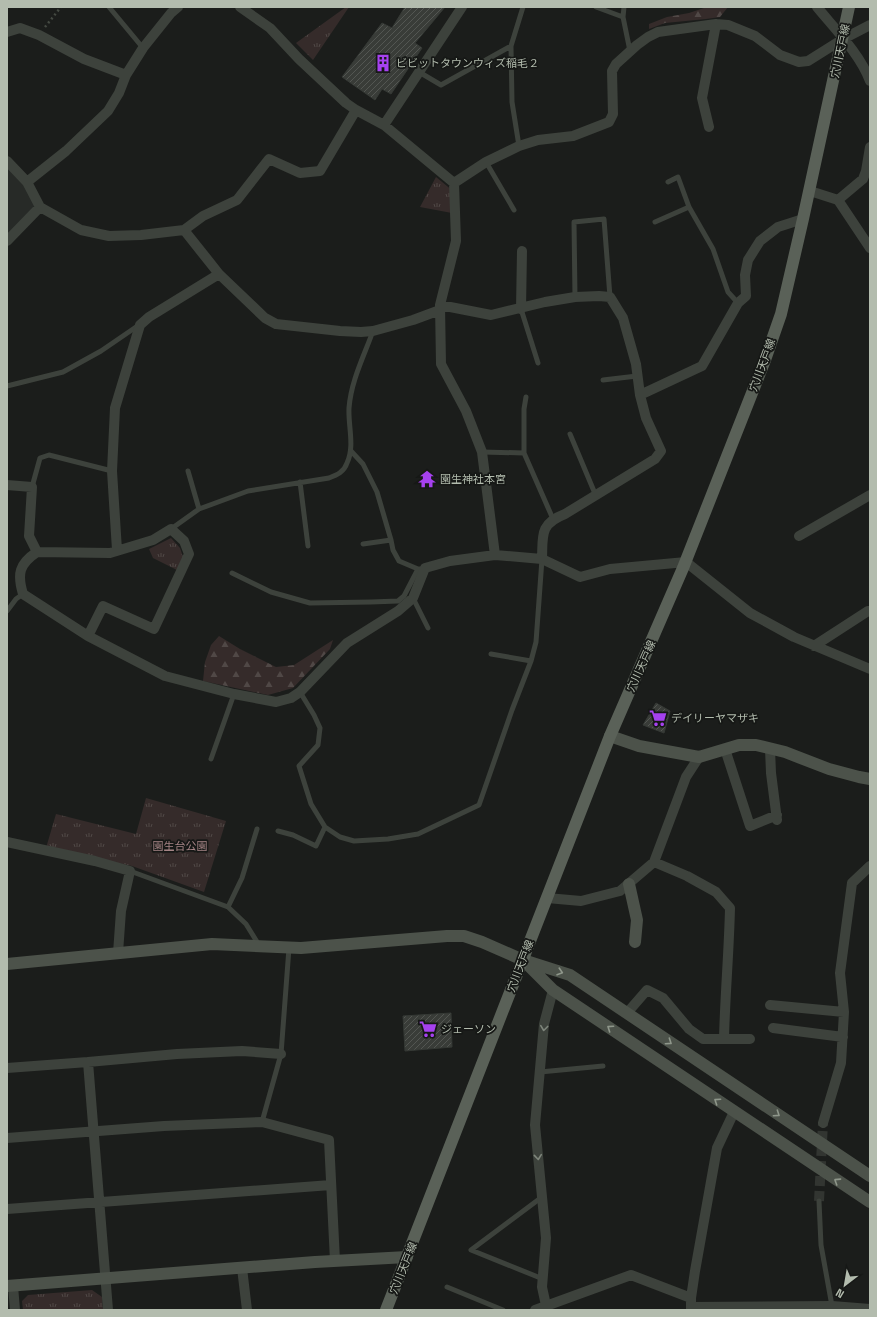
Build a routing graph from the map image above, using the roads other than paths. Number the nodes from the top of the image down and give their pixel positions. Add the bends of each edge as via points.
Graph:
1 (109, 7) edge
2 (240, 7) edge
3 (462, 7) edge
4 (523, 7) edge
5 (596, 7) edge
6 (624, 7) edge
7 (817, 7) edge
8 (849, 7) edge
9 (172, 9) edge
10 (623, 17) junction
11 (716, 24) junction
12 (870, 25) edge
13 (8, 29) edge
14 (843, 39) junction
15 (511, 46) junction
16 (143, 48) junction
17 (630, 51) junction
18 (419, 72) junction
19 (126, 76) junction
20 (870, 81) edge
21 (356, 110) junction
22 (384, 124) junction
23 (709, 127) dead end
24 (519, 146) junction
25 (870, 147) edge
26 (7, 161) edge
27 (486, 162) junction
28 (866, 178) edge
29 (27, 182) junction
30 (668, 182) dead end
31 (454, 183) junction
32 (810, 191) junction
33 (838, 200) junction
34 (40, 207) junction
35 (689, 207) junction
36 (514, 210) dead end
37 (803, 220) junction
38 (655, 222) dead end
39 (184, 230) junction
40 (7, 242) edge
41 (870, 248) edge
42 (522, 251) dead end
43 (219, 274) junction
44 (575, 297) junction
45 (610, 298) junction
46 (738, 303) junction
47 (440, 308) junction
48 (520, 309) junction
49 (140, 325) junction
50 (373, 331) junction
51 (538, 363) dead end
52 (637, 376) junction
53 (603, 380) dead end
54 (7, 386) edge
55 (640, 395) junction
56 (526, 397) dead end
57 (570, 434) dead end
58 (351, 451) junction
59 (482, 452) junction
60 (524, 453) junction
61 (112, 471) junction
62 (188, 471) dead end
63 (300, 482) junction
64 (7, 485) edge
65 (32, 487) junction
66 (870, 495) edge
67 (596, 496) junction
68 (199, 509) junction
69 (553, 519) junction
70 (171, 529) junction
71 (799, 536) dead end
72 (391, 540) junction
73 (363, 544) dead end
74 (308, 546) dead end
75 (117, 550) junction
76 (37, 552) junction
77 (495, 555) junction
78 (542, 559) junction
79 (686, 562) junction
80 (421, 568) junction
81 (232, 574) dead end
82 (23, 594) junction
83 (413, 598) junction
84 (7, 611) edge
85 (868, 611) dead end
86 (428, 628) dead end
87 (88, 636) junction
88 (814, 646) junction
89 (491, 654) dead end
90 (531, 661) junction
91 (870, 669) edge
92 (300, 692) junction
93 (234, 694) junction
94 (610, 736) junction
95 (725, 749) junction
96 (770, 749) junction
97 (699, 757) junction
98 (211, 758) dead end
99 (870, 779) edge
100 (325, 827) junction
101 (257, 829) dead end
102 (278, 832) dead end
103 (7, 842) edge
104 (654, 862) junction
105 (870, 866) edge
106 (130, 871) junction
107 (629, 884) junction
108 (547, 898) junction
109 (228, 907) junction
110 (635, 942) dead end
111 (260, 946) junction
112 (289, 947) junction
113 (118, 953) junction
114 (522, 960) junction
115 (7, 964) edge
116 (553, 990) junction
117 (770, 1005) dead end
118 (844, 1012) junction
119 (626, 1013) junction
120 (773, 1028) dead end
121 (844, 1037) junction
122 (724, 1039) junction
123 (750, 1039) dead end
124 (282, 1054) junction
125 (88, 1062) junction
126 (603, 1066) dead end
127 (7, 1068) edge
128 (540, 1072) junction
129 (734, 1112) junction
130 (262, 1122) junction
131 (823, 1123) tunnel mouth
132 (94, 1132) junction
133 (7, 1138) edge
134 (870, 1176) edge
135 (331, 1185) junction
136 (542, 1197) junction
137 (99, 1201) junction
138 (820, 1202) tunnel mouth
139 (870, 1202) edge
140 (7, 1209) edge
141 (407, 1257) junction
142 (335, 1261) junction
143 (242, 1268) junction
144 (106, 1278) junction
145 (543, 1279) junction
146 (10, 1286) edge
147 (447, 1287) dead end
148 (691, 1305) edge
149 (832, 1306) junction
150 (546, 1308) edge
151 (870, 1309) edge
152 (15, 1310) edge
153 (108, 1310) edge
154 (247, 1310) edge
155 (386, 1310) edge
156 (503, 1310) edge
157 (535, 1310) edge

1 - 16 lane
2 - 21 street via 270,28
3 - 18 street
4 - 15 lane
5 - 10 lane
6 - 10 lane
7 - 14 street
8 - 14 main road, 穴川天戸線
9 - 16 street
10 - 17 lane
11 - 14 street via 739,28 756,36 780,55 799,62 808,61
11 - 17 street via 658,32
11 - 23 street via 702,98
12 - 14 street
13 - 19 street via 20,28 39,35 84,59
14 - 20 street via 866,70
14 - 32 main road, 穴川天戸線
15 - 18 lane via 441,85
15 - 24 lane via 512,102
16 - 19 street
17 - 24 street via 612,71 614,110 609,122 573,136 538,140
18 - 22 street
19 - 29 street via 108,111 66,151
21 - 22 street
21 - 39 street via 320,171 300,173 269,159 237,200 203,216
22 - 31 street
24 - 27 street
25 - 28 street
26 - 29 street
27 - 31 street
27 - 36 lane
28 - 33 street
29 - 34 street
30 - 35 lane via 678,177
31 - 47 street via 456,241
32 - 33 street
32 - 37 main road, 穴川天戸線
33 - 41 street
34 - 39 street via 81,230 109,236 141,236
34 - 40 street
35 - 38 lane
35 - 46 lane via 713,248 728,292
37 - 46 street via 778,227 760,240 748,260 745,275 746,296
37 - 79 main road, 穴川天戸線 via 780,314 765,360
39 - 43 street
42 - 48 street
43 - 49 street
43 - 50 street via 265,318 276,324 340,331
44 - 45 street
44 - 45 lane via 574,222 604,219
44 - 48 street
45 - 52 street via 623,318
46 - 55 street via 702,366
47 - 48 street via 491,315
47 - 50 street via 413,320
47 - 59 street via 441,364 466,411
48 - 51 lane
49 - 54 lane via 101,352 63,372
49 - 61 street via 115,408
50 - 58 lane via 352,387 349,408
52 - 53 lane
52 - 55 street
55 - 67 street via 646,418 661,451 656,459
56 - 60 lane
57 - 67 lane
58 - 63 lane via 347,464 339,475
58 - 72 lane via 363,464 377,492
59 - 60 lane
59 - 77 street
60 - 69 lane
61 - 65 lane via 49,455 40,458
61 - 75 street
62 - 68 lane
63 - 68 lane via 248,492
63 - 74 lane
64 - 65 street
65 - 76 street via 29,536
66 - 71 street
67 - 69 street
68 - 70 lane
69 - 78 street via 543,532
70 - 75 street via 152,540
70 - 87 street via 184,541 189,554 154,629 103,606
72 - 73 lane
72 - 80 lane via 399,561
75 - 76 street
76 - 82 street via 26,559 20,570
77 - 78 street
77 - 80 street
78 - 79 street via 580,577 610,570
78 - 90 lane via 536,642
79 - 88 street via 750,613
79 - 94 main road, 穴川天戸線
80 - 81 lane via 404,596 398,601 371,602 310,603 271,592
80 - 83 street
82 - 84 lane
82 - 87 street
83 - 86 lane
83 - 92 street via 398,611 347,643
85 - 88 street
87 - 93 street via 165,676
88 - 91 street
89 - 90 lane
90 - 100 lane via 479,805 418,834 388,839 354,841 340,837
92 - 93 street via 291,698 276,702
92 - 100 lane via 320,728 318,745 299,766 311,804
93 - 98 lane
94 - 97 street via 639,746
94 - 108 main road, 穴川天戸線
95 - 96 street via 756,744
95 - 96 street via 750,826 777,818
95 - 97 street
96 - 99 street via 829,769
97 - 104 street via 686,777
100 - 102 lane via 316,846 294,835
101 - 109 lane via 242,878
103 - 106 street
104 - 107 street
104 - 122 street via 716,892 730,908
105 - 118 street via 852,883 840,973
106 - 109 lane
106 - 113 street via 121,911
107 - 108 street via 620,891 581,900
107 - 110 street via 637,920
108 - 114 main road, 穴川天戸線
109 - 111 lane via 246,924
111 - 112 street
111 - 113 street via 212,944
112 - 114 street via 464,936
112 - 124 lane
113 - 115 street
114 - 116 street
114 -> 119 street via 570,975
114 - 141 main road, 穴川天戸線
116 -> 128 street via 544,1024
129 -> 116 street
117 - 118 street
118 - 121 street
119 - 122 street via 647,990 663,998 689,1029 704,1039
119 -> 134 street
120 - 121 street
121 - 131 street via 841,1063
122 - 123 street
124 - 125 street via 242,1051 184,1053
124 - 130 lane
125 - 127 street
125 - 132 street
126 - 128 lane
128 -> 136 street via 535,1125
139 -> 129 street
129 - 148 street via 717,1148
130 - 132 street
130 - 135 street via 329,1140
132 - 133 street
132 - 137 street
135 - 137 street
135 - 142 street
136 - 145 street via 546,1238
136 - 145 lane via 471,1250
137 - 140 street
137 - 144 street
138 - 149 lane via 821,1245
141 - 142 street
141 - 155 main road, 穴川天戸線
142 - 143 street
143 - 144 street
143 - 154 street
144 - 146 street
144 - 153 street
145 - 150 street
146 - 152 street
147 - 156 lane
148 - 149 street
148 - 150 street via 631,1275
149 - 151 street
150 - 157 street

